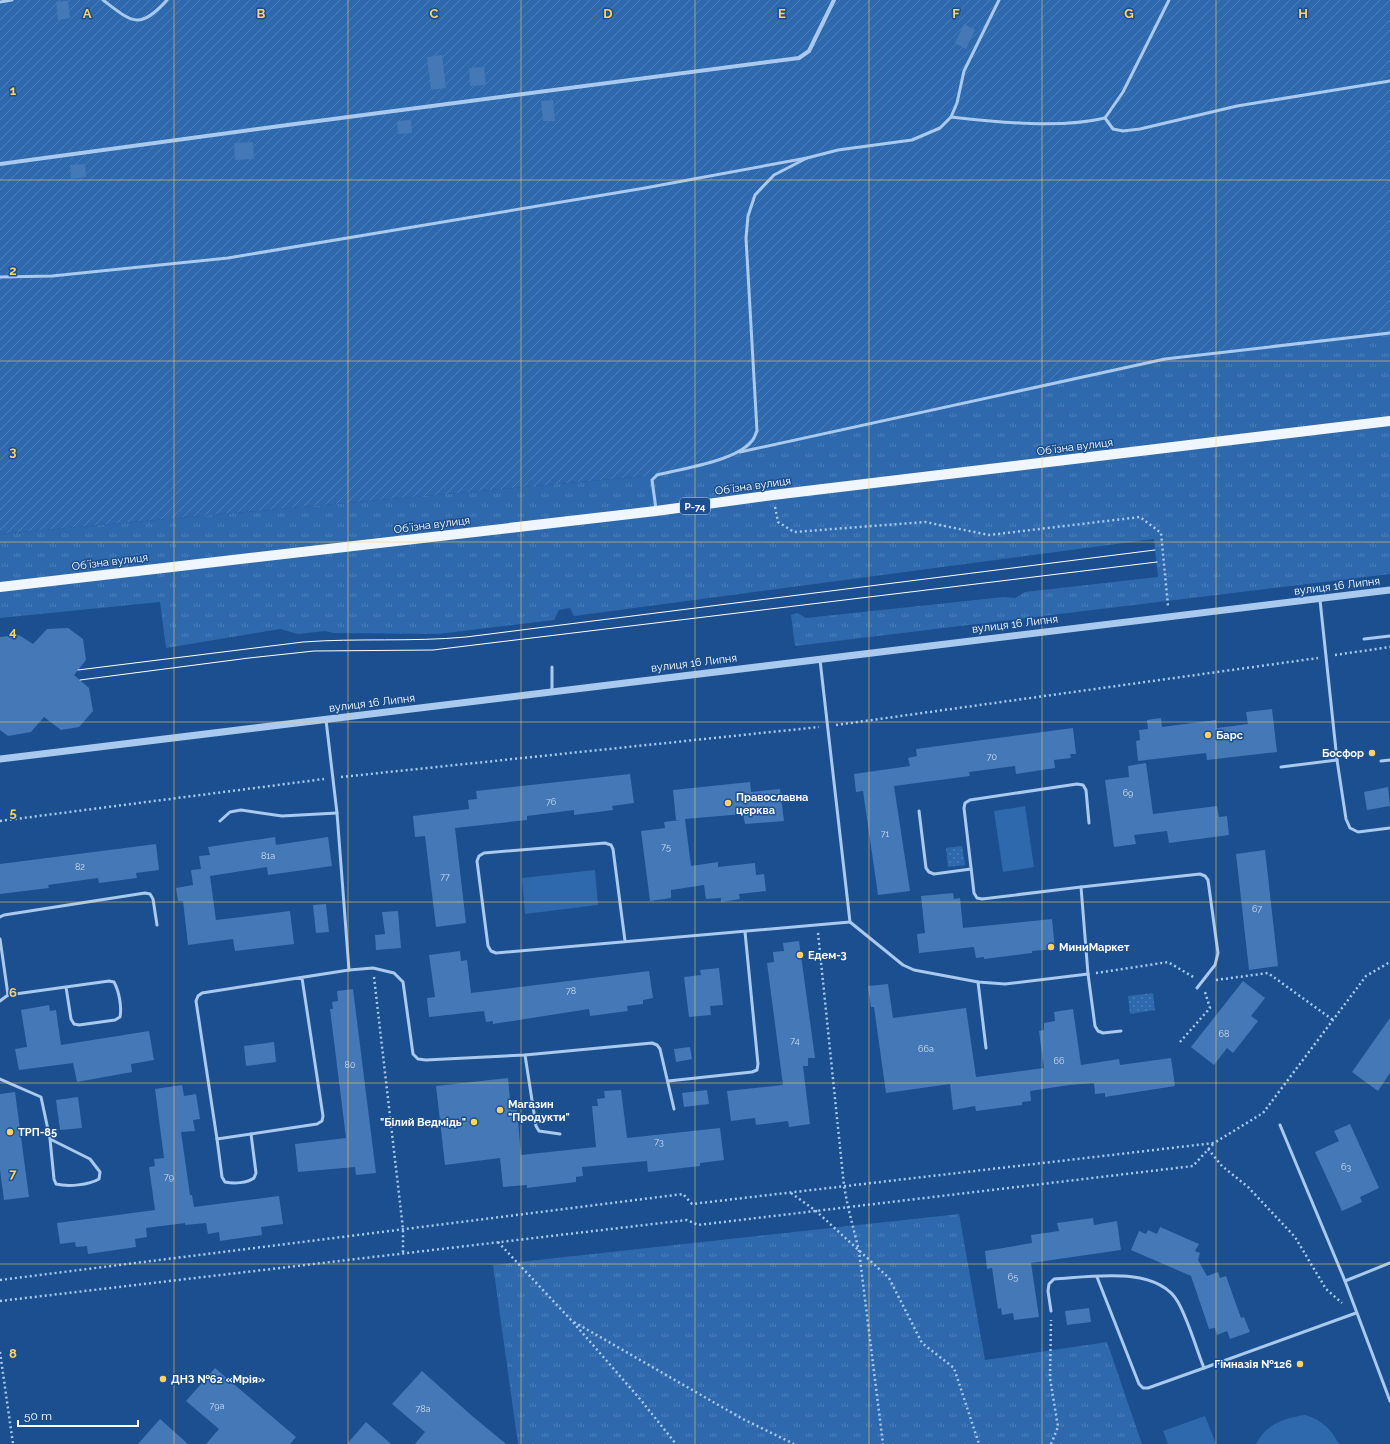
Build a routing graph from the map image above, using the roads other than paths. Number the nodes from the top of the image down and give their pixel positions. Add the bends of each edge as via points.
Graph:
1 (12, 0) edge
2 (103, 0) edge
3 (167, 0) edge
4 (834, 0) edge
5 (1000, 0) edge
6 (1169, 0) edge
7 (0, 2) edge
8 (1390, 81) edge
9 (952, 117) junction
10 (1105, 118) junction
11 (807, 158) junction
12 (0, 164) edge
13 (0, 277) edge
14 (1390, 333) edge
15 (1390, 421) edge
16 (736, 453) junction
17 (656, 511) junction
18 (0, 587) edge
19 (1390, 590) edge
20 (1320, 599) junction
21 (1390, 636) edge
22 (1364, 639) dead end
23 (820, 659) junction
24 (552, 667) dead end
25 (552, 692) junction
26 (326, 720) junction
27 (0, 759) edge
28 (1337, 760) junction
29 (1390, 760) edge
30 (1381, 761) dead end
31 (1281, 767) dead end
32 (919, 811) dead end
33 (337, 813) junction
34 (220, 821) dead end
35 (1090, 823) dead end
36 (1390, 828) edge
37 (971, 869) junction
38 (1081, 886) junction
39 (0, 917) edge
40 (850, 922) junction
41 (157, 925) dead end
42 (745, 932) junction
43 (0, 939) edge
44 (626, 942) junction
45 (349, 970) junction
46 (1088, 974) junction
47 (302, 978) junction
48 (978, 982) junction
49 (66, 987) junction
50 (1197, 988) dead end
51 (8, 995) junction
52 (0, 1000) edge
53 (1121, 1031) dead end
54 (986, 1048) dead end
55 (525, 1055) junction
56 (0, 1079) edge
57 (668, 1082) junction
58 (674, 1109) dead end
59 (1280, 1125) dead end
60 (251, 1134) junction
61 (560, 1134) dead end
62 (50, 1139) junction
63 (217, 1139) junction
64 (1390, 1263) edge
65 (1097, 1277) junction
66 (1345, 1281) junction
67 (1051, 1311) road end
68 (1356, 1313) junction
69 (1204, 1368) junction
70 (1390, 1401) edge

1 - 7 lane
2 - 3 lane via 132,20 145,19
4 - 12 street via 809,51 799,58
5 - 9 lane via 964,71
6 - 10 lane via 1123,92
8 - 10 lane via 1237,106 1123,131 1113,129
9 - 10 lane via 1034,123 1088,122
9 - 11 lane via 940,128 912,140 838,150
11 - 13 lane via 228,258 52,276
11 - 16 lane via 774,175 755,195 748,216 746,238 757,431 752,442
14 - 16 lane via 1165,359
15 - 17 main road, Обʼїзна вулиця / Р-74
16 - 17 lane via 657,475 652,480
17 - 18 main road, Обʼїзна вулиця / Р-74
19 - 20 street, вулиця 16 Липня
20 - 23 street, вулиця 16 Липня
20 - 28 lane
21 - 22 lane
23 - 25 street, вулиця 16 Липня
23 - 40 lane
24 - 25 lane
25 - 26 street, вулиця 16 Липня
26 - 27 street, вулиця 16 Липня
26 - 33 lane
28 - 31 lane
28 - 36 lane via 1346,819 1350,828 1358,832
29 - 30 lane
32 - 37 lane via 926,868 929,872 934,874
33 - 34 lane via 282,816 241,810 230,812
33 - 45 lane
35 - 37 lane via 1086,790 1083,785 970,800 965,803 964,808
37 - 38 lane via 974,893 977,898 982,899
38 - 46 lane
38 - 50 lane via 1200,874 1205,876 1208,880 1218,953 1215,965
39 - 41 lane via 145,893 150,894 153,899
40 - 42 lane
40 - 48 lane via 903,965 914,970
42 - 44 lane
42 - 57 lane via 757,1070
43 - 51 lane
44 - 44 lane via 611,845 606,843 484,853 479,856 477,861 480,885 488,946 491,951 496,953
45 - 47 lane
45 - 55 lane via 373,968 394,973 403,982 413,1054 418,1059
46 - 48 lane via 1011,984
46 - 53 lane via 1095,1026 1103,1033
47 - 60 lane via 322,1121 317,1124
47 - 63 lane via 202,993 198,996 196,1001
48 - 54 lane
49 - 49 lane via 114,982 117,987 120,1017 115,1020 74,1024
49 - 51 lane
51 - 52 lane
55 - 57 lane via 652,1043 660,1049
55 - 61 lane via 536,1126 539,1130
56 - 62 lane via 41,1098
57 - 58 lane
59 - 66 lane
60 - 63 lane
60 - 63 lane via 256,1173 250,1181 225,1182 222,1177
62 - 62 lane via 56,1184 62,1186 94,1182 99,1179 100,1172 90,1159
64 - 66 lane
65 - 67 lane via 1054,1279 1048,1290
65 - 69 lane via 1118,1275 1151,1281 1167,1290 1178,1302
65 - 69 lane via 1139,1384 1143,1388
66 - 68 lane
68 - 69 lane
68 - 70 lane

